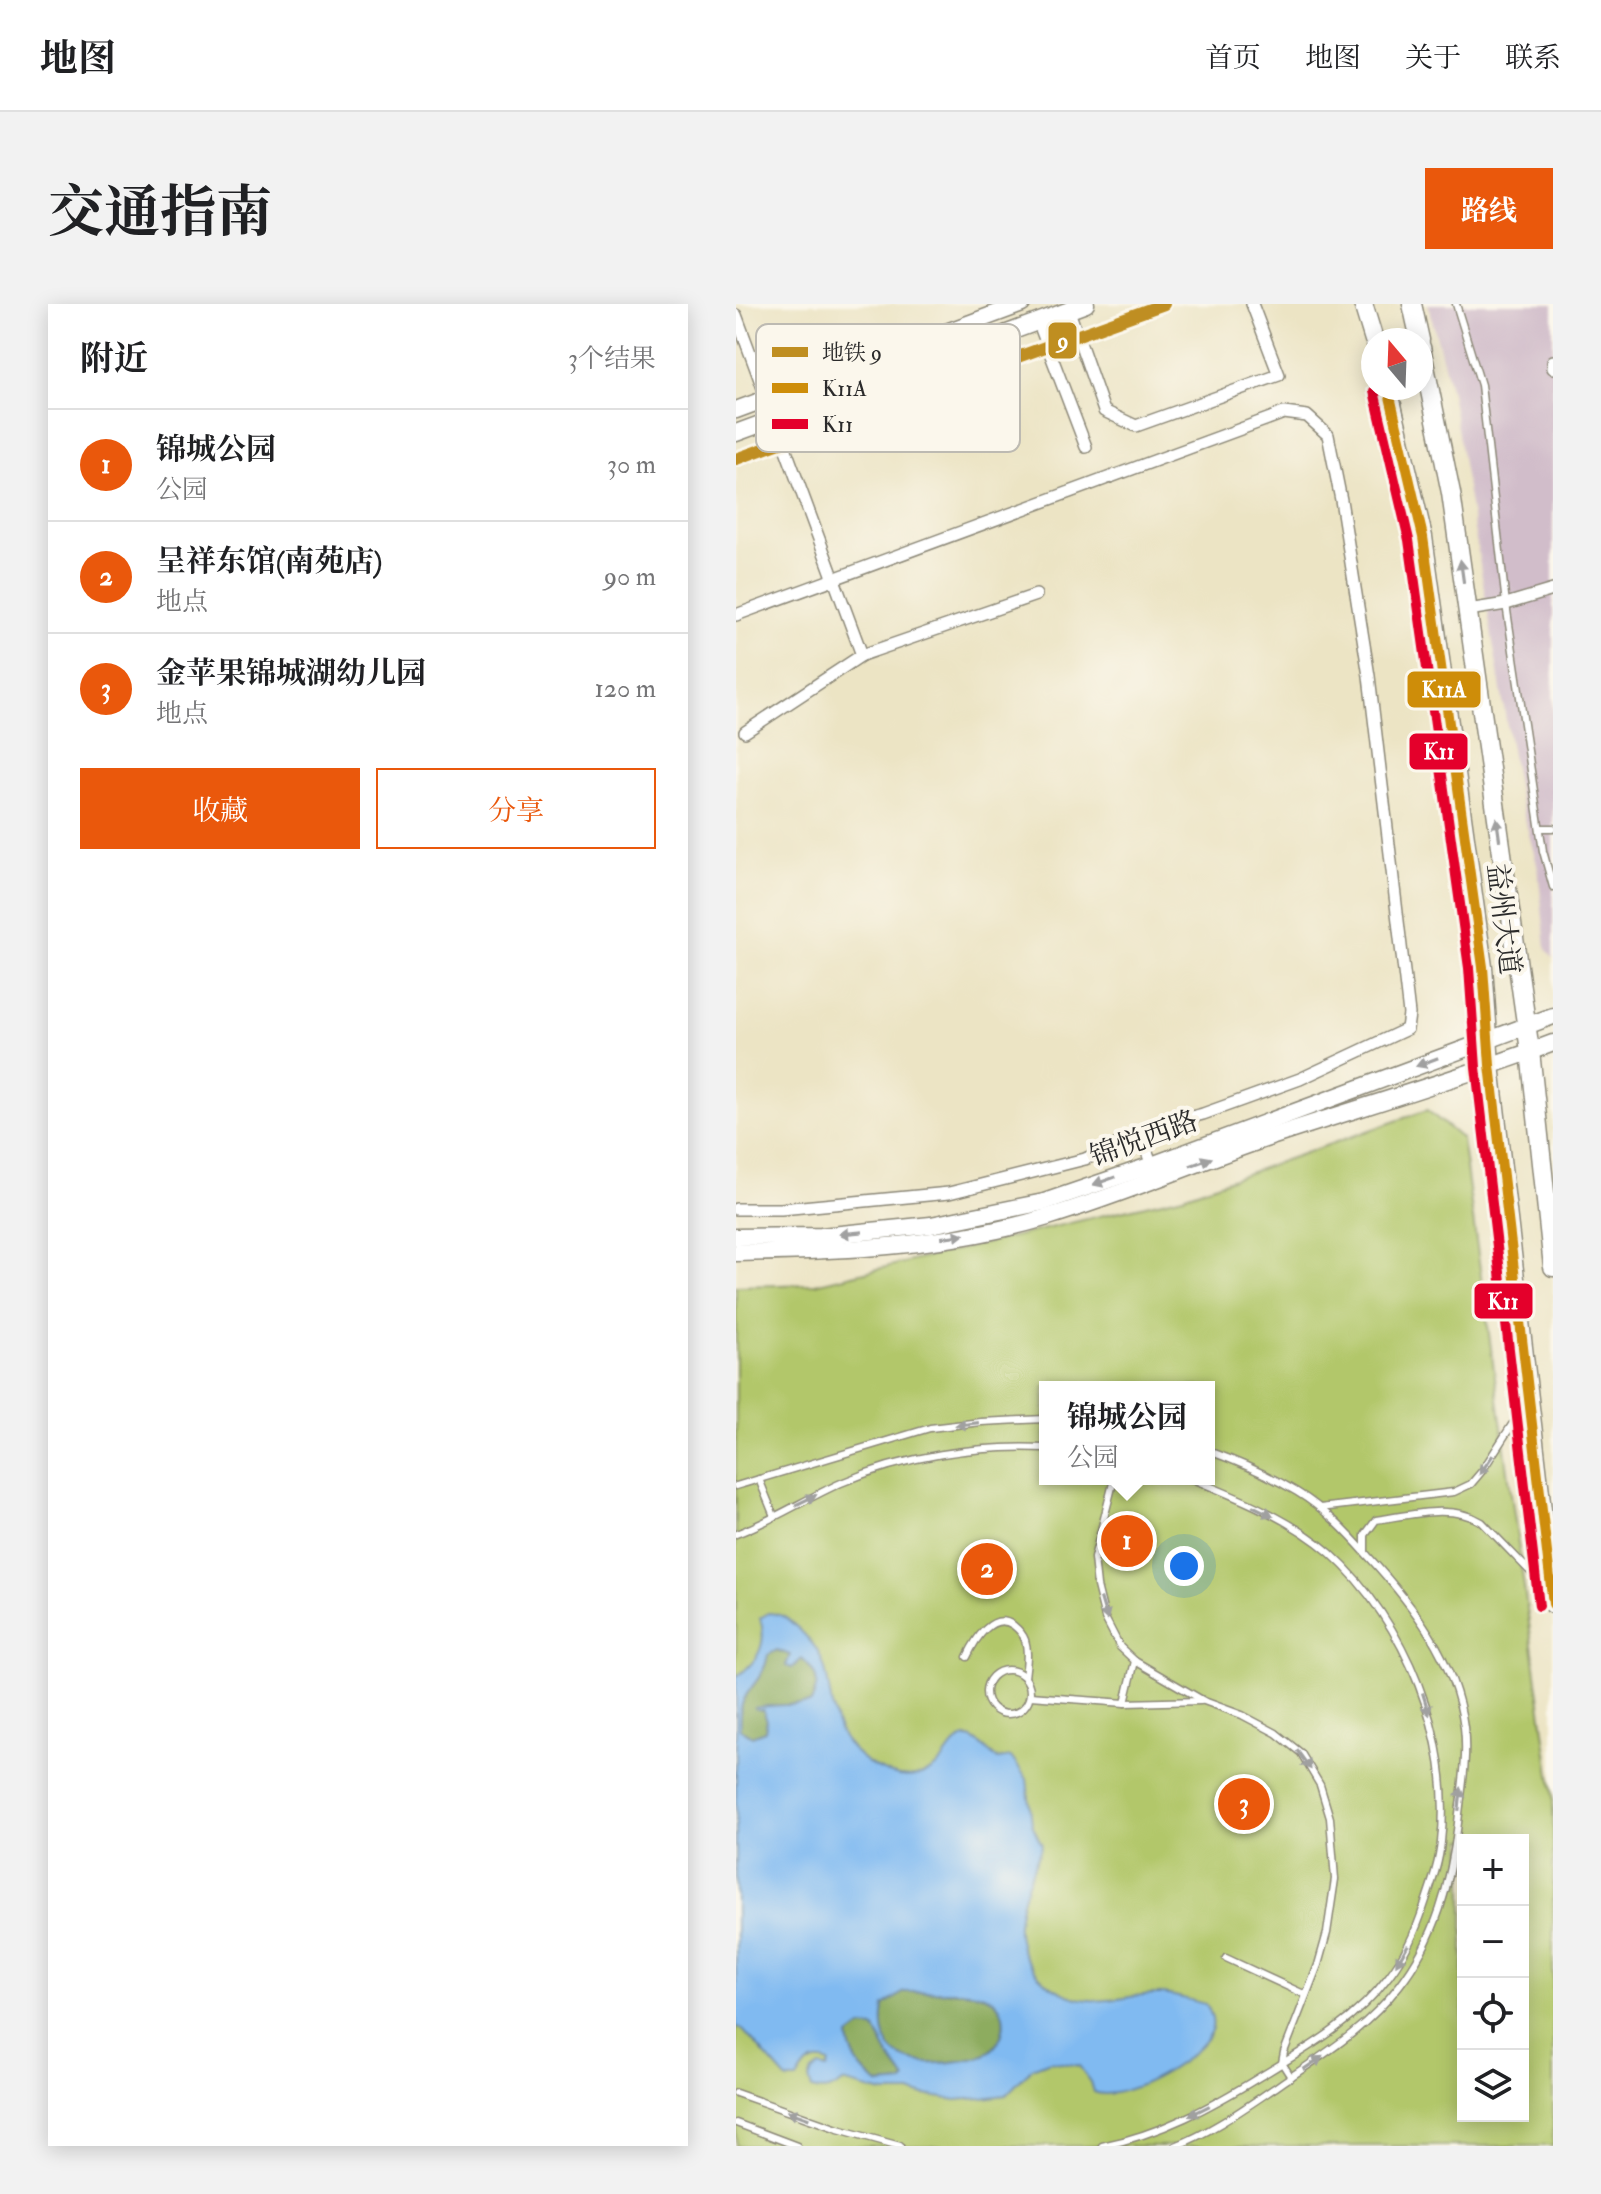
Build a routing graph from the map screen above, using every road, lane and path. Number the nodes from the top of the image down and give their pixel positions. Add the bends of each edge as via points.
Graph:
1 (1022, 304) edge
2 (1086, 304) edge
3 (1252, 304) edge
4 (1363, 304) edge
5 (1412, 304) edge
6 (1456, 304) edge
7 (1069, 311) junction
8 (736, 315) edge
9 (1038, 321) junction
10 (968, 324) edge
11 (1020, 328) edge
12 (1370, 328) edge
13 (1417, 328) edge
14 (1553, 361) edge
15 (1553, 368) edge
16 (756, 369) edge
17 (1391, 400) edge
18 (1432, 400) edge
19 (756, 402) edge
20 (736, 410) edge
21 (756, 425) edge
22 (736, 433) edge
23 (1086, 447) dead end
24 (788, 452) edge
25 (834, 578) junction
26 (1553, 590) edge
27 (1036, 595) dead end
28 (1506, 604) junction
29 (1468, 610) junction
30 (736, 615) edge
31 (862, 655) junction
32 (745, 732) dead end
33 (1540, 828) junction
34 (1553, 828) edge
35 (1553, 887) edge
36 (1553, 1016) edge
37 (1526, 1026) junction
38 (1487, 1039) junction
39 (1553, 1043) edge
40 (1530, 1051) junction
41 (1490, 1065) junction
42 (1140, 1134) junction
43 (1152, 1165) junction
44 (736, 1209) edge
45 (736, 1237) edge
46 (736, 1253) edge
47 (1553, 1267) edge
48 (1528, 1399) junction
49 (1039, 1419) edge
50 (1039, 1448) edge
51 (1215, 1454) edge
52 (759, 1479) junction
53 (1112, 1485) edge
54 (1205, 1485) edge
55 (736, 1486) edge
56 (1319, 1508) junction
57 (774, 1516) junction
58 (736, 1534) edge
59 (1365, 1552) junction
60 (1552, 1598) edge
61 (967, 1657) dead end
62 (1135, 1661) junction
63 (1025, 1678) junction
64 (1030, 1696) junction
65 (1204, 1701) junction
66 (1125, 1703) junction
67 (1226, 1958) dead end
68 (1306, 1995) junction
69 (1282, 2063) junction
70 (1291, 2077) junction
71 (736, 2093) edge
72 (736, 2123) edge
73 (797, 2146) edge
74 (900, 2146) edge
75 (1102, 2146) edge
76 (1175, 2146) edge

1 - 10 main road
2 - 7 main road
3 - 7 street via 1279,375 1136,426 1104,411
4 - 12 main road
5 - 13 main road
6 - 28 lane via 1481,385
7 - 9 main road
8 - 16 street
9 - 11 main road
9 - 23 street
14 - 15 street
17 - 38 main road, 益州大道 via 1423,537 1483,967
29 -> 18 main road, 益州大道
19 - 20 main road
21 - 22 main road
24 - 25 street
25 - 30 street
25 - 31 street
25 - 42 street via 1284,413 1307,416 1328,435 1369,676 1407,1029 1300,1079
26 - 28 street
27 - 31 street
28 - 29 street
28 - 33 lane
37 -> 29 main road, 益州大道
31 - 32 street
33 - 34 lane
33 - 35 lane
36 - 37 main road, 锦悦西路
37 - 38 main road, 锦悦西路
37 - 40 main road, 益州大道
38 - 41 main road, 益州大道
38 -> 43 main road, 锦悦西路
39 - 40 main road, 锦悦西路
40 - 41 main road, 锦悦西路
40 - 47 main road, 益州大道
46 -> 41 main road, 锦悦西路 via 884,1246 1048,1217
41 - 48 main road, 益州大道
42 - 43 street
42 - 44 street via 1085,1159 949,1193
43 -> 45 main road, 锦悦西路 via 1044,1202 931,1225 821,1236
48 -> 56 lane via 1471,1484 1454,1492
48 - 60 main road, 益州大道
49 -> 52 lane via 930,1428
57 -> 50 lane via 891,1464 931,1455
51 - 56 lane via 1273,1479
52 - 55 lane
52 - 57 lane
53 -> 62 lane via 1094,1558 1097,1586 1105,1618 1120,1647
54 -> 69 lane via 1281,1520 1348,1571 1397,1640 1434,1731 1443,1809 1441,1844 1407,1949 1360,2008 1307,2051
56 - 59 lane
57 - 58 lane
59 - 60 lane via 1365,1535 1376,1520 1470,1514
70 -> 59 lane via 1367,2023 1401,1984 1437,1917 1454,1860 1466,1749 1458,1701 1425,1624
61 - 63 lane via 986,1628 1005,1621 1026,1641
62 - 65 lane
62 - 66 lane
63 - 64 lane
63 - 64 lane via 1000,1672 988,1685 989,1703 994,1710 1012,1714
64 - 66 lane
65 - 66 lane
65 -> 68 lane via 1276,1733 1301,1753 1320,1785 1330,1818 1335,1879 1327,1933
67 - 68 lane
68 - 69 lane
69 - 70 lane
69 -> 75 lane via 1171,2126
70 - 76 lane
74 -> 71 lane
72 - 73 lane

